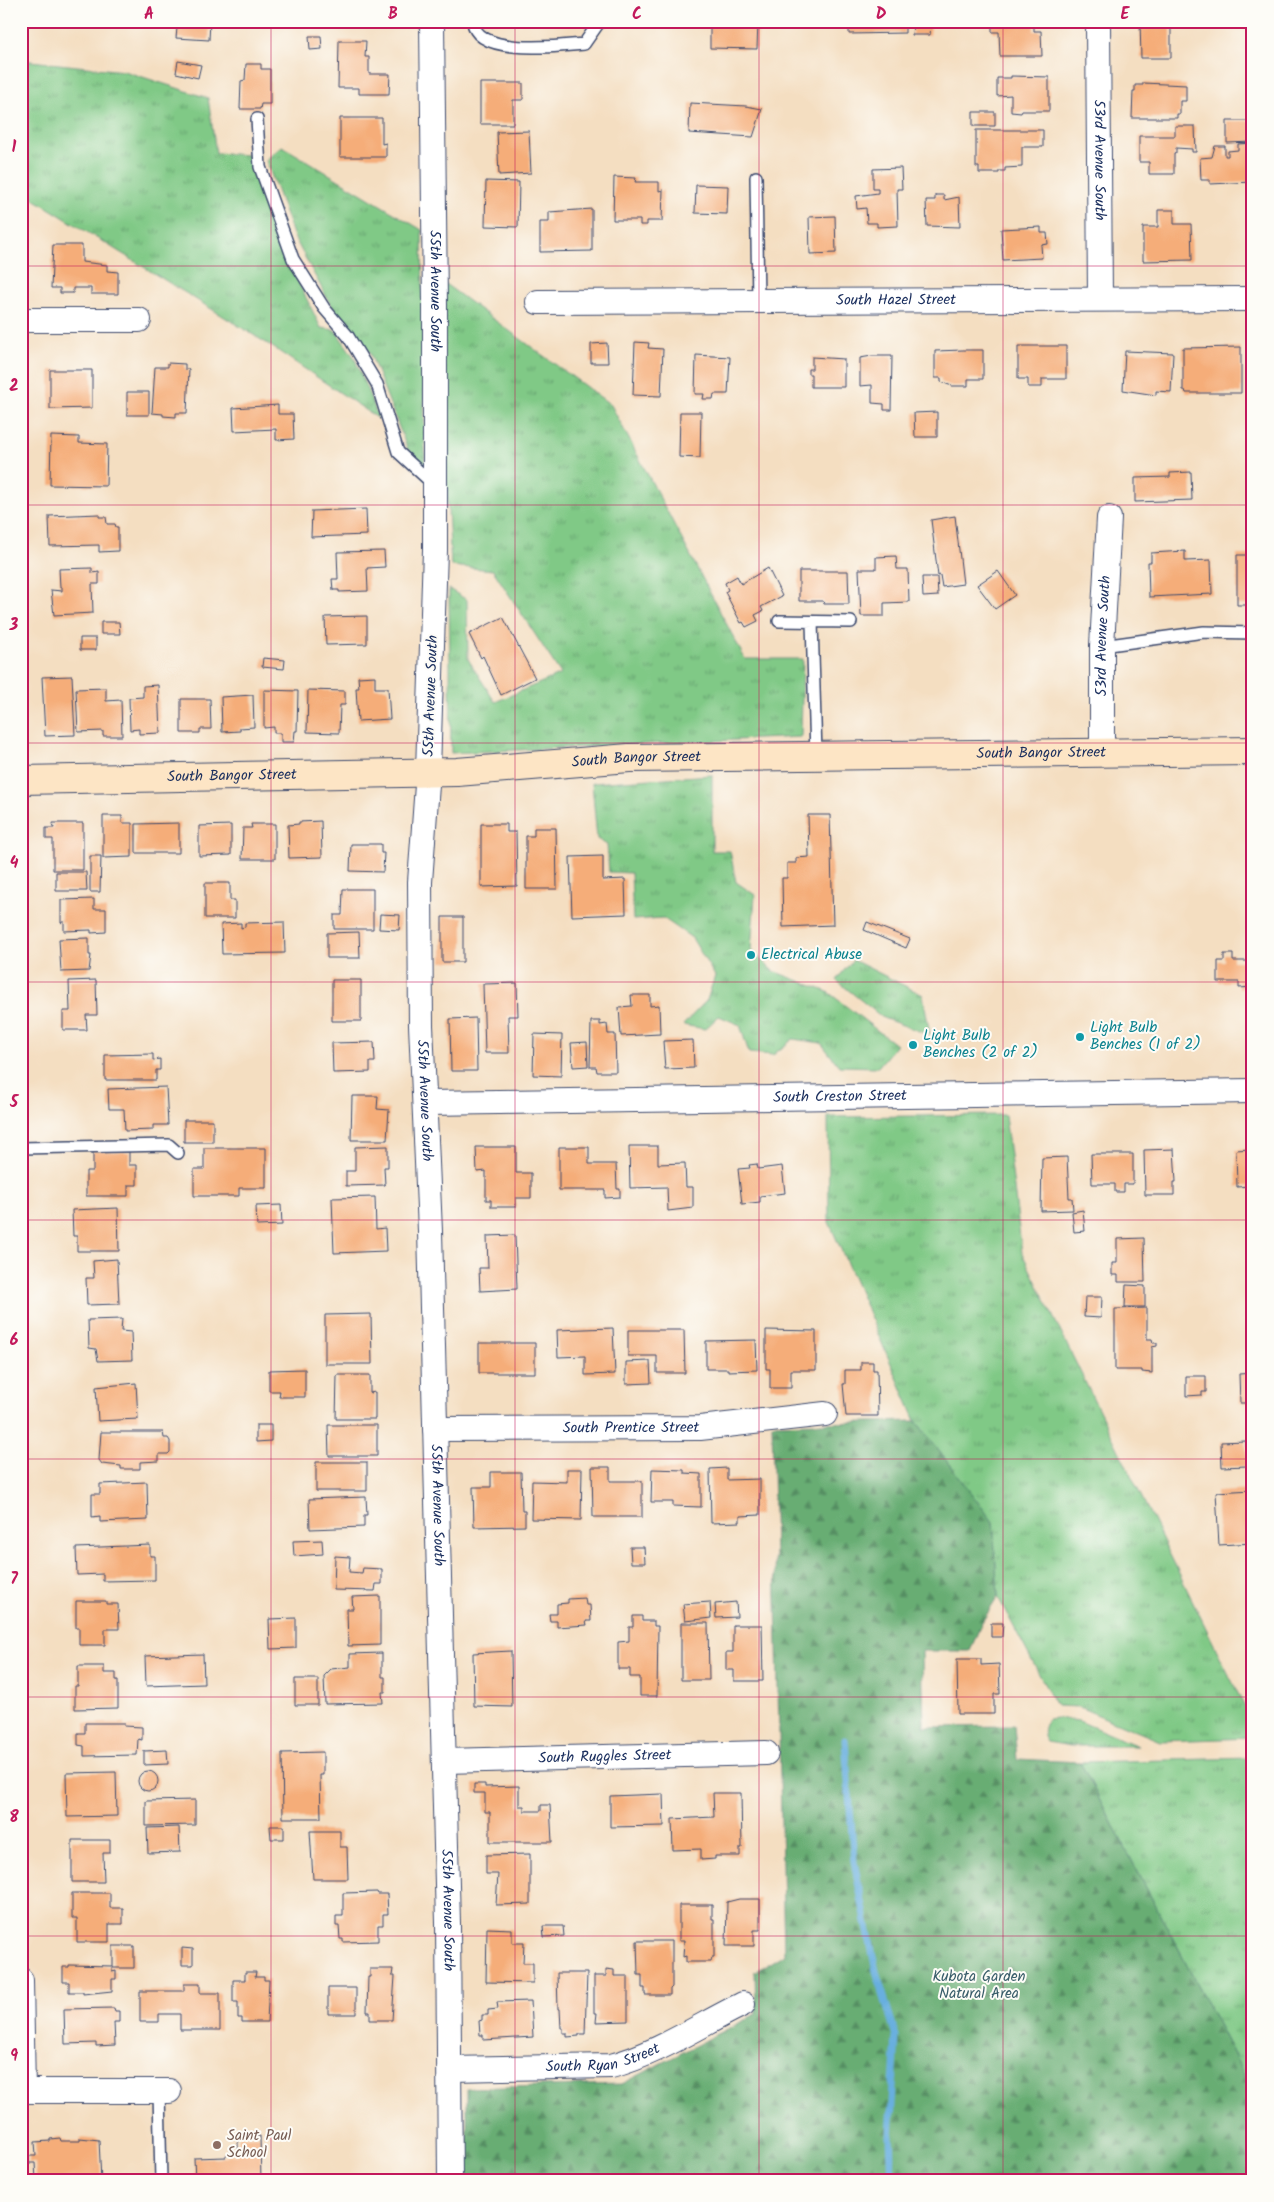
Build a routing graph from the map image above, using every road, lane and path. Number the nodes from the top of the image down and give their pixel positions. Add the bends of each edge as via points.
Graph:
1 (432, 21) edge
2 (472, 21) edge
3 (600, 21) edge
4 (1098, 21) edge
5 (257, 119) dead end
6 (756, 177) dead end
7 (1100, 299) junction
8 (1253, 299) edge
9 (758, 301) junction
10 (538, 302) dead end
11 (21, 320) edge
12 (139, 320) dead end
13 (435, 486) junction
14 (1108, 518) dead end
15 (778, 621) dead end
16 (812, 622) junction
17 (851, 622) dead end
18 (1253, 633) edge
19 (1102, 646) junction
20 (1253, 751) edge
21 (1102, 752) junction
22 (816, 754) junction
23 (428, 771) junction
24 (21, 780) edge
25 (1253, 1091) edge
26 (426, 1103) junction
27 (21, 1148) edge
28 (178, 1152) dead end
29 (826, 1414) dead end
30 (435, 1429) junction
31 (766, 1752) dead end
32 (444, 1761) junction
33 (21, 1980) edge
34 (743, 2004) dead end
35 (450, 2069) junction
36 (22, 2091) edge
37 (164, 2091) joint
38 (162, 2181) edge
39 (450, 2181) edge

1 - 13 street, 55th Avenue South
2 - 3 lane via 483,38 502,46 548,47 584,44
4 - 7 street, 53rd Avenue South
5 - 13 lane via 260,167 293,259 324,308 348,336 377,384 398,452
6 - 9 lane
7 - 8 street, South Hazel Street
7 - 9 street, South Hazel Street
9 - 10 street, South Hazel Street
11 - 12 street
13 - 23 street, 55th Avenue South
14 - 19 street, 53rd Avenue South
15 - 16 lane
16 - 17 lane
16 - 22 lane
18 - 19 lane via 1204,632
19 - 21 street, 53rd Avenue South
20 - 21 street, South Bangor Street
21 - 22 street, South Bangor Street
22 - 23 street, South Bangor Street via 630,758 457,772
23 - 24 street, South Bangor Street
23 - 26 street, 55th Avenue South via 420,882 421,1025
25 - 26 street, South Creston Street
26 - 30 street, 55th Avenue South
27 - 28 lane via 169,1145
29 - 30 street, South Prentice Street via 700,1428
30 - 32 street, 55th Avenue South
31 - 32 street, South Ruggles Street
32 - 35 street, 55th Avenue South
33 - 36 street
34 - 35 street, South Ryan Street via 640,2056 611,2066
35 - 39 street, 55th Avenue South
36 - 37 street
37 - 38 lane

